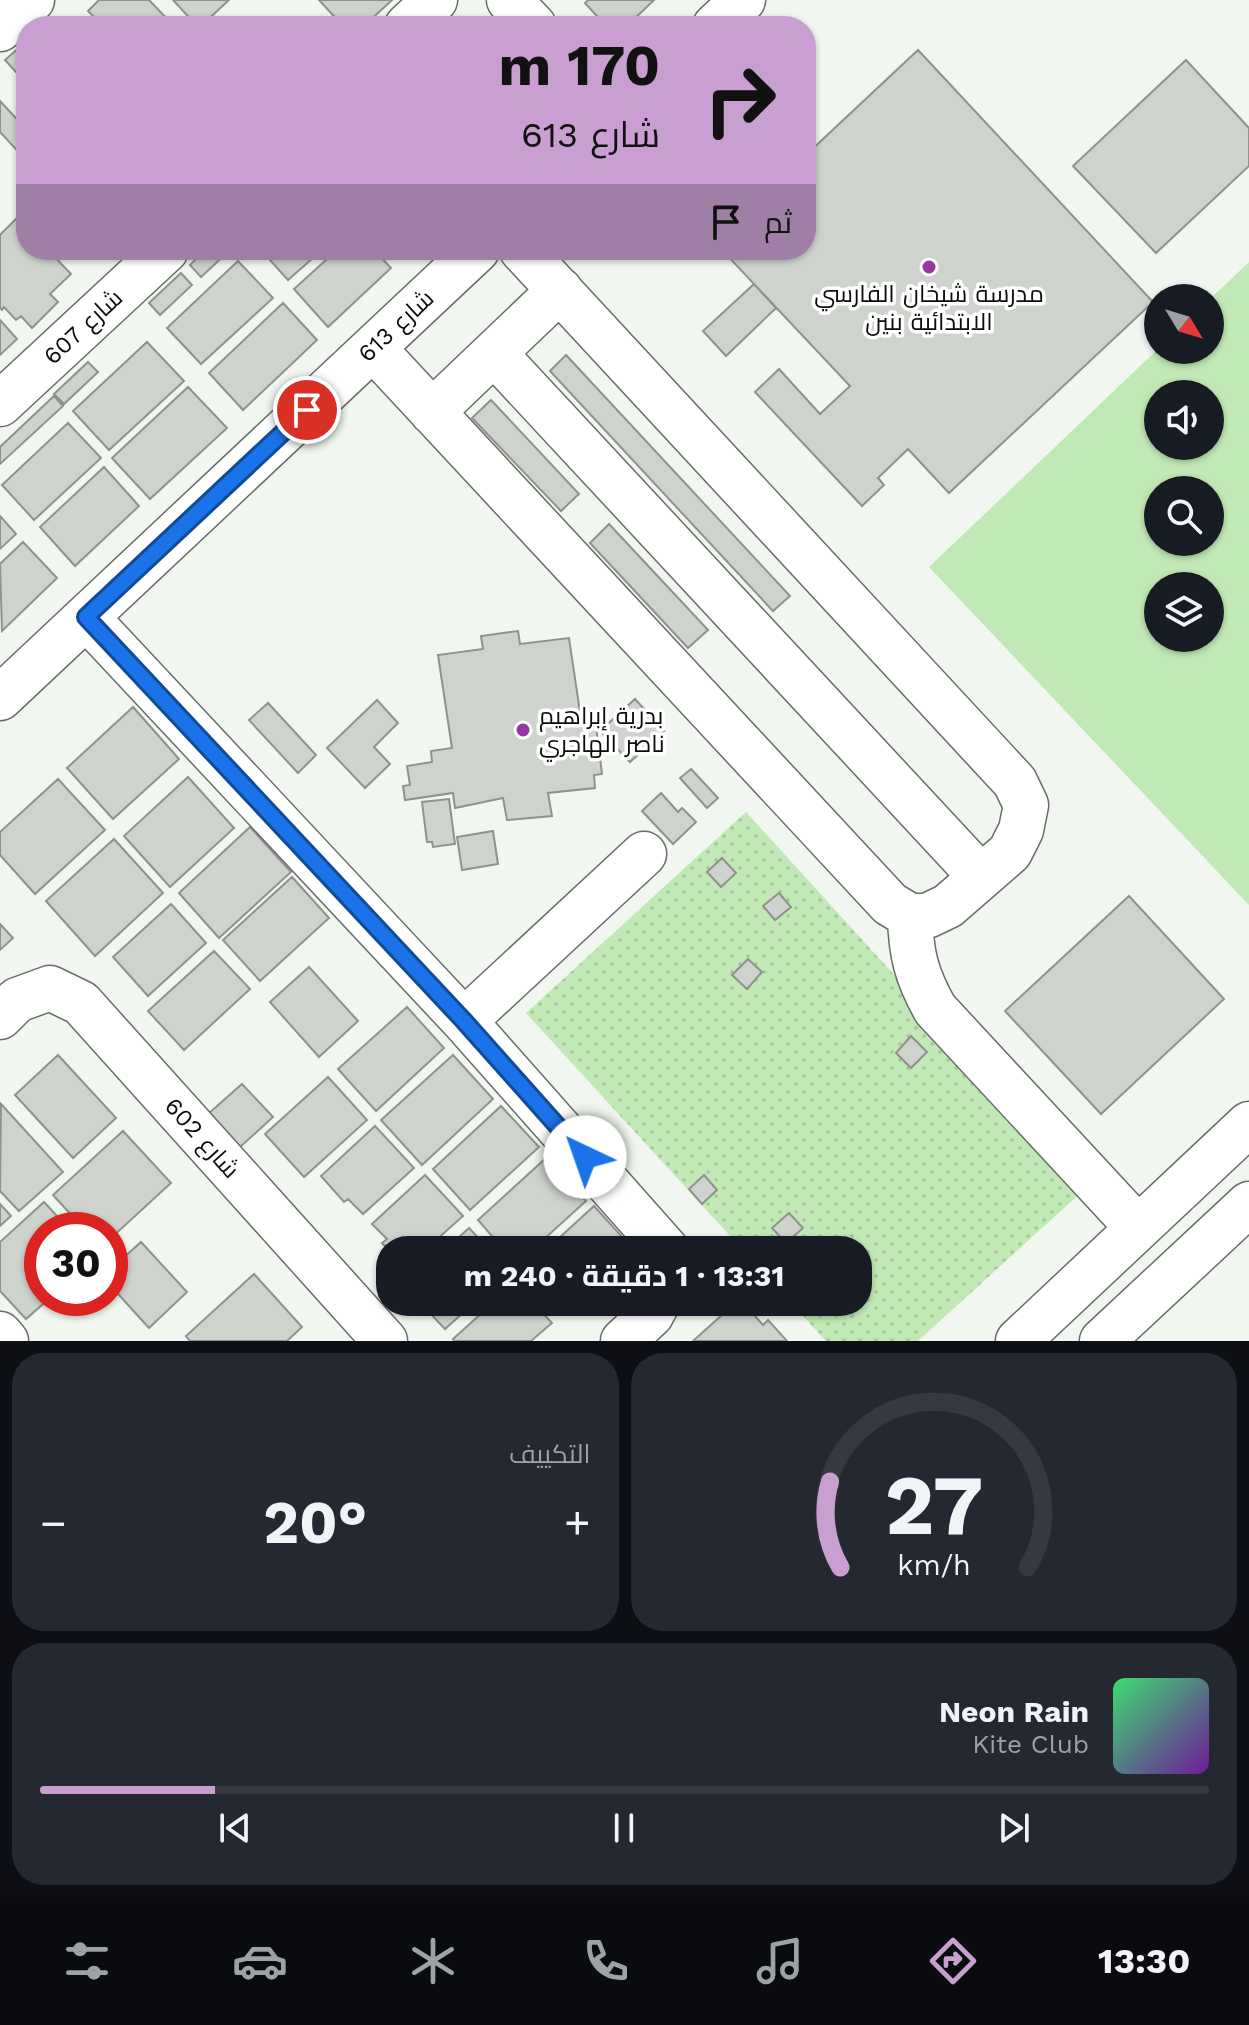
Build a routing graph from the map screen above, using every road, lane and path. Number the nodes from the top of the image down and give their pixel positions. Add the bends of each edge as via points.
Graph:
1 (32, 0) edge
2 (435, 0) edge
3 (509, 0) edge
4 (743, 0) edge
5 (418, 16) edge
6 (524, 16) edge
7 (726, 16) edge
8 (0, 29) edge
9 (155, 260) edge
10 (466, 260) edge
11 (532, 260) edge
12 (560, 290) junction
13 (373, 348) junction
14 (494, 353) junction
15 (0, 404) edge
16 (432, 412) junction
17 (86, 617) junction
18 (0, 698) edge
19 (644, 854) dead end
20 (981, 877) junction
21 (910, 916) junction
22 (0, 1017) edge
23 (464, 1021) junction
24 (1249, 1124) edge
25 (1249, 1204) edge
26 (1138, 1228) junction
27 (655, 1236) edge
28 (650, 1316) edge
29 (0, 1334) edge
30 (6, 1341) edge
31 (385, 1341) edge
32 (623, 1341) edge
33 (1018, 1341) edge
34 (1102, 1341) edge

1 - 8 street
2 - 5 street
3 - 6 street
4 - 7 street
9 - 15 street, شارع 607
10 - 13 street, شارع 613
11 - 12 street
12 - 14 street
12 - 20 street via 1015,782 1026,805 1021,830 1010,852
13 - 16 street
13 - 17 street, شارع 613
14 - 16 street
14 - 20 street
16 - 21 street via 890,904
17 - 18 street, شارع 613
17 - 23 street
19 - 23 street
20 - 21 street via 948,906 927,916
21 - 26 street via 919,980 935,1009
22 - 31 street, شارع 602 via 17,1000 50,988 81,1003
23 - 27 street
24 - 26 street
25 - 34 street
26 - 33 street
28 - 32 street
29 - 30 street

